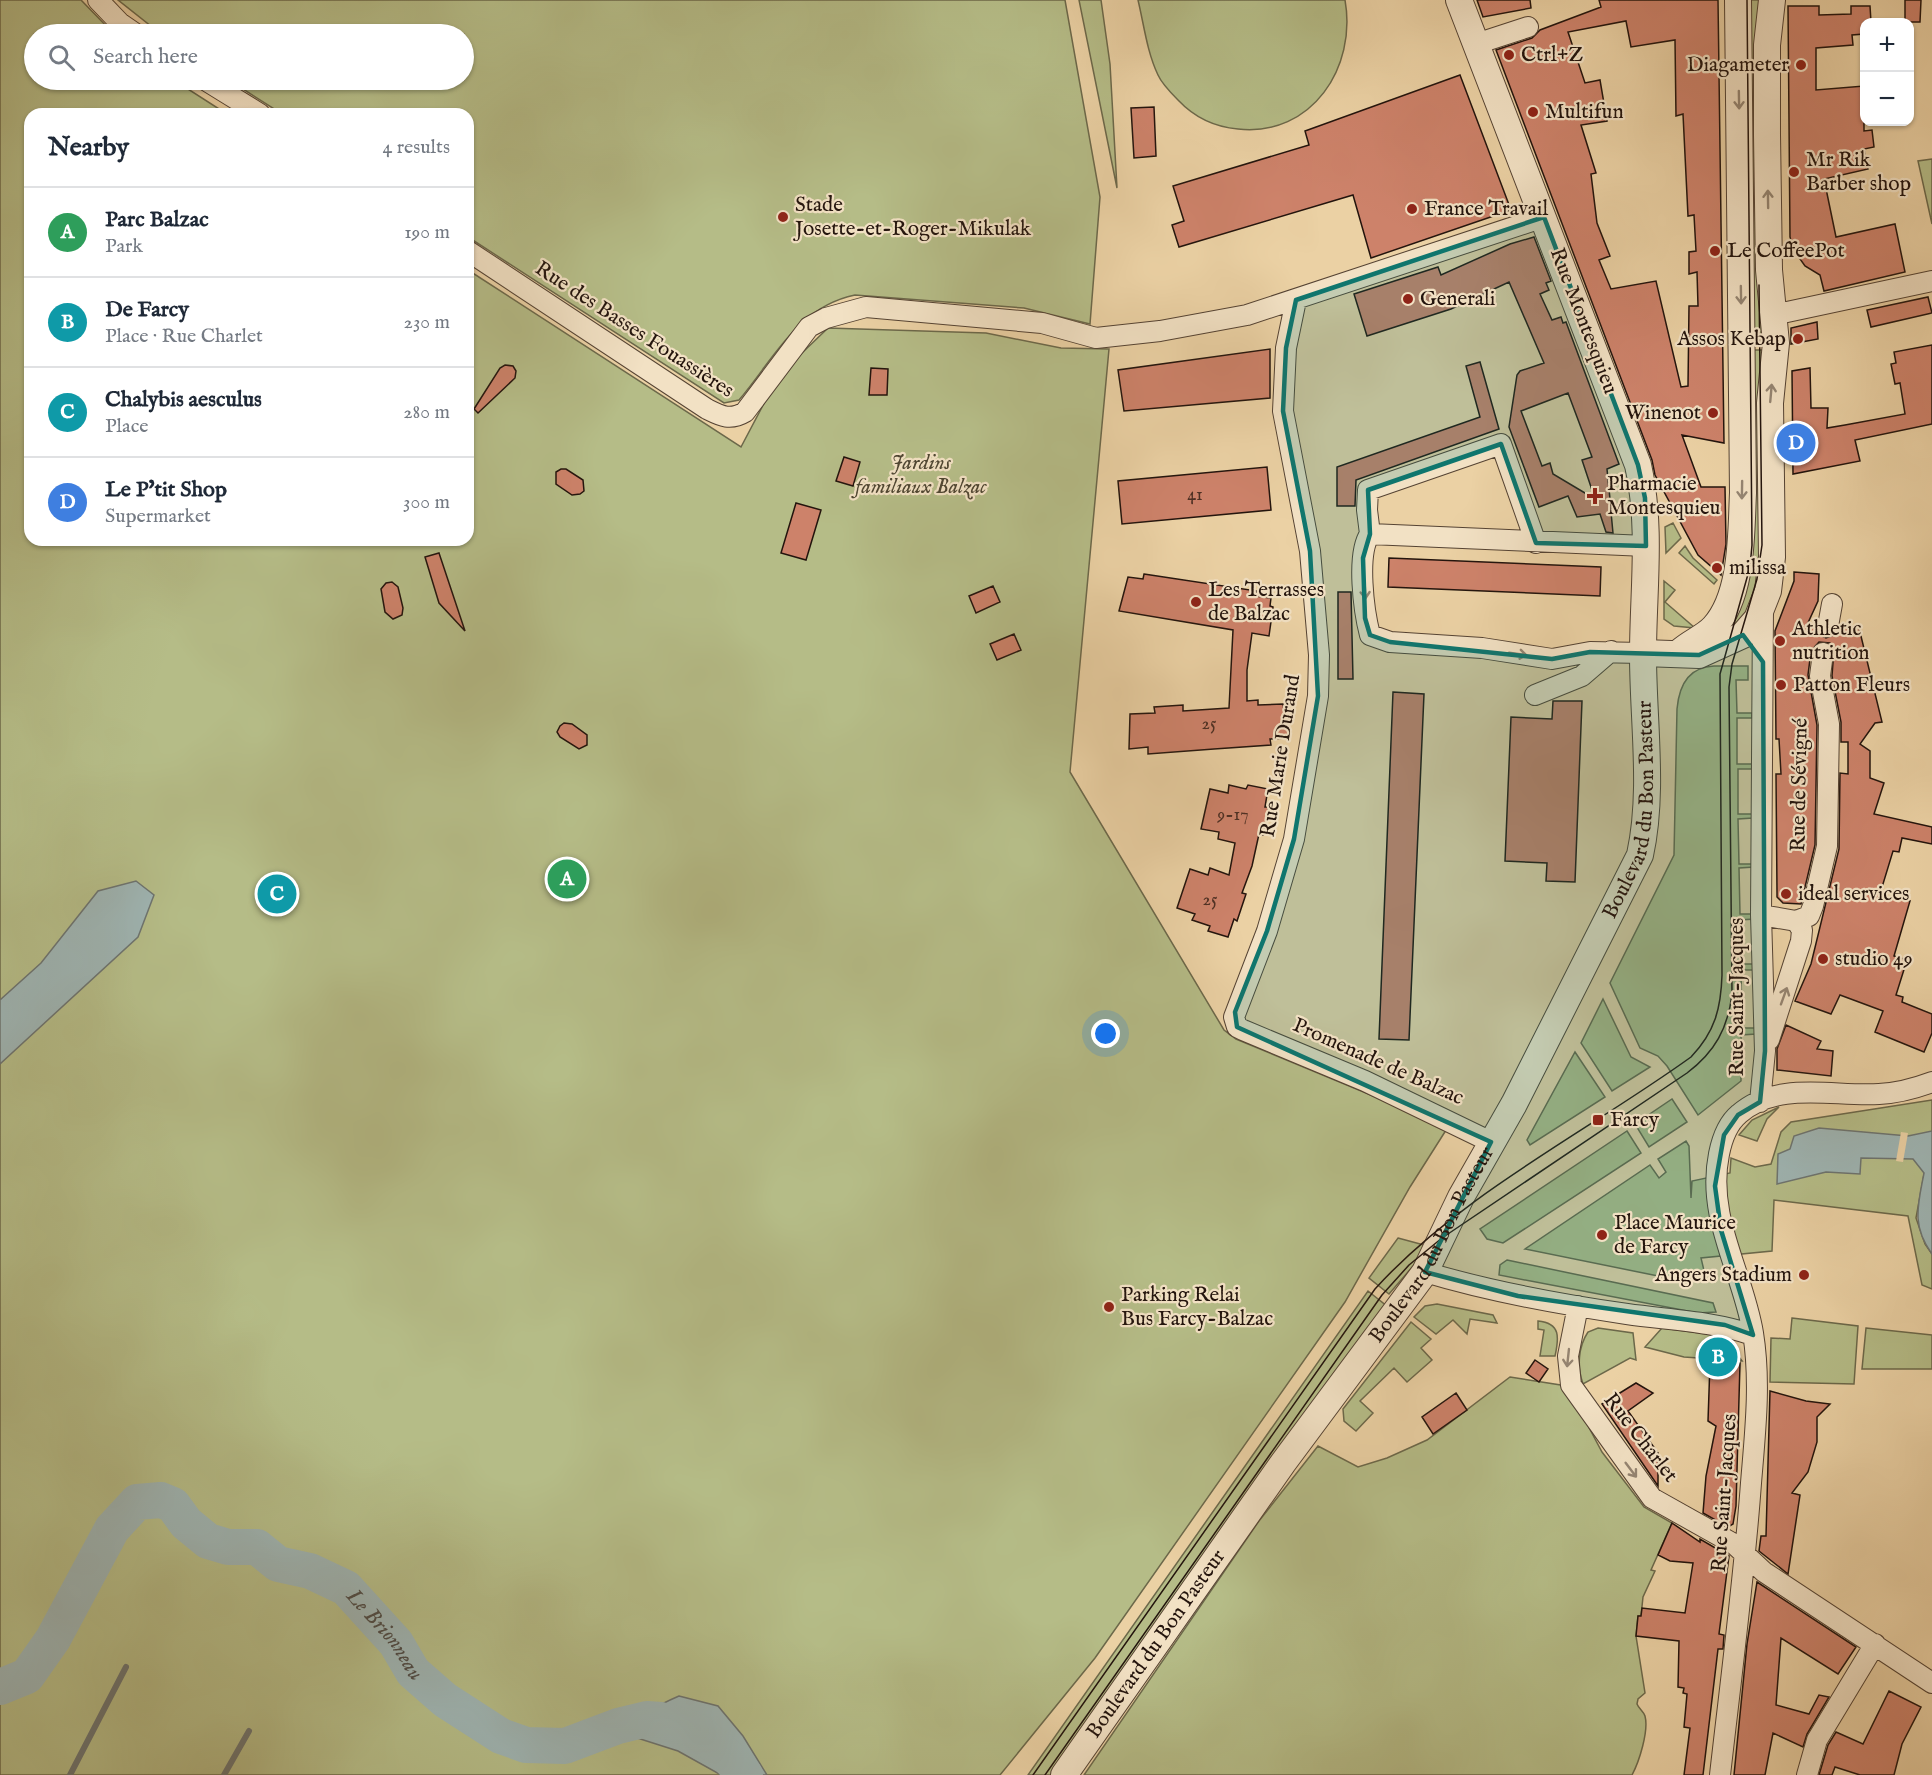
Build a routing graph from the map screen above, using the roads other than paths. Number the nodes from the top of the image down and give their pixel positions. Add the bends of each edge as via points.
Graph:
1 (98, 0) edge
2 (1459, 0) edge
3 (1738, 0) edge
4 (1772, 0) edge
5 (121, 24) edge
6 (1528, 27) dead end
7 (1476, 44) junction
8 (221, 90) edge
9 (250, 108) edge
10 (1544, 217) junction
11 (474, 255) edge
12 (1932, 281) edge
13 (1296, 300) junction
14 (1773, 312) junction
15 (1370, 534) junction
16 (1536, 543) junction
17 (1646, 546) junction
18 (1832, 604) dead end
19 (1763, 608) junction
20 (1828, 626) dead end
21 (1743, 635) junction
22 (1611, 651) junction
23 (1643, 653) junction
24 (1823, 653) dead end
25 (1676, 655) junction
26 (1763, 662) junction
27 (1535, 695) dead end
28 (1761, 915) junction
29 (1796, 921) junction
30 (1243, 1030) joint
31 (1765, 1051) junction
32 (1932, 1082) edge
33 (1761, 1102) junction
34 (1491, 1142) junction
35 (1425, 1272) junction
36 (1578, 1306) junction
37 (1753, 1335) junction
38 (1745, 1557) junction
39 (1875, 1644) junction
40 (1932, 1683) edge
41 (1064, 1775) edge
42 (1720, 1775) edge
43 (1808, 1775) edge

1 - 5 street
2 - 7 street, Rue Montesquieu
3 -> 25 street via 1743,472 1740,556 1722,616 1706,634
14 -> 4 street via 1767,101
6 - 7 street
7 - 10 street, Rue Montesquieu
8 - 9 street
10 - 13 street, Rue des Basses Fouassières
10 - 17 street, Rue Montesquieu via 1638,465 1645,498
11 - 13 street, Rue des Basses Fouassières via 707,409 727,418 745,412 809,327 866,307 1042,323 1096,338 1204,325
12 - 14 street
13 - 30 street, Rue Marie Durand via 1286,348 1283,411 1314,585 1318,696 1291,851 1267,932 1235,1012 1237,1027
19 -> 14 street via 1772,574 1769,438 1775,351
15 - 16 street
15 - 16 street via 1368,490 1501,444
15 -> 22 street via 1363,544 1365,618 1370,635 1390,642 1482,648 1552,659
16 - 17 street
17 - 23 street, Rue Montesquieu
18 - 20 street
19 - 21 street
19 - 26 street, Rue Saint-Jacques
21 - 25 street via 1700,655
21 - 26 street via 1756,647
22 - 23 street
22 - 27 street via 1582,676
23 - 25 street
23 - 34 street, Boulevard du Bon Pasteur via 1646,815 1640,855
24 - 29 street, Rue de Sévigné via 1820,676 1829,724 1827,846 1814,906 1809,916
26 - 28 street, Rue Saint-Jacques
28 - 29 street
28 - 31 street, Rue Saint-Jacques
31 -> 29 street via 1801,941 1802,930
30 - 34 street, Promenade de Balzac via 1365,1081
31 - 33 street, Rue Saint-Jacques
32 - 33 street via 1880,1094 1804,1092
33 - 37 street, Rue Saint-Jacques via 1730,1124 1716,1172 1721,1230
34 - 35 street, Boulevard du Bon Pasteur
35 - 36 street via 1480,1288
35 - 41 street, Boulevard du Bon Pasteur via 1283,1463
36 - 37 street via 1725,1325
36 -> 38 street, Rue Charlet via 1567,1365 1574,1393 1652,1498 1734,1544
37 - 38 street, Rue Saint-Jacques via 1755,1433
38 - 39 street, Rue Charlet
38 - 42 street, Rue Saint-Jacques
39 - 40 street, Rue Charlet
39 - 43 street via 1817,1740

